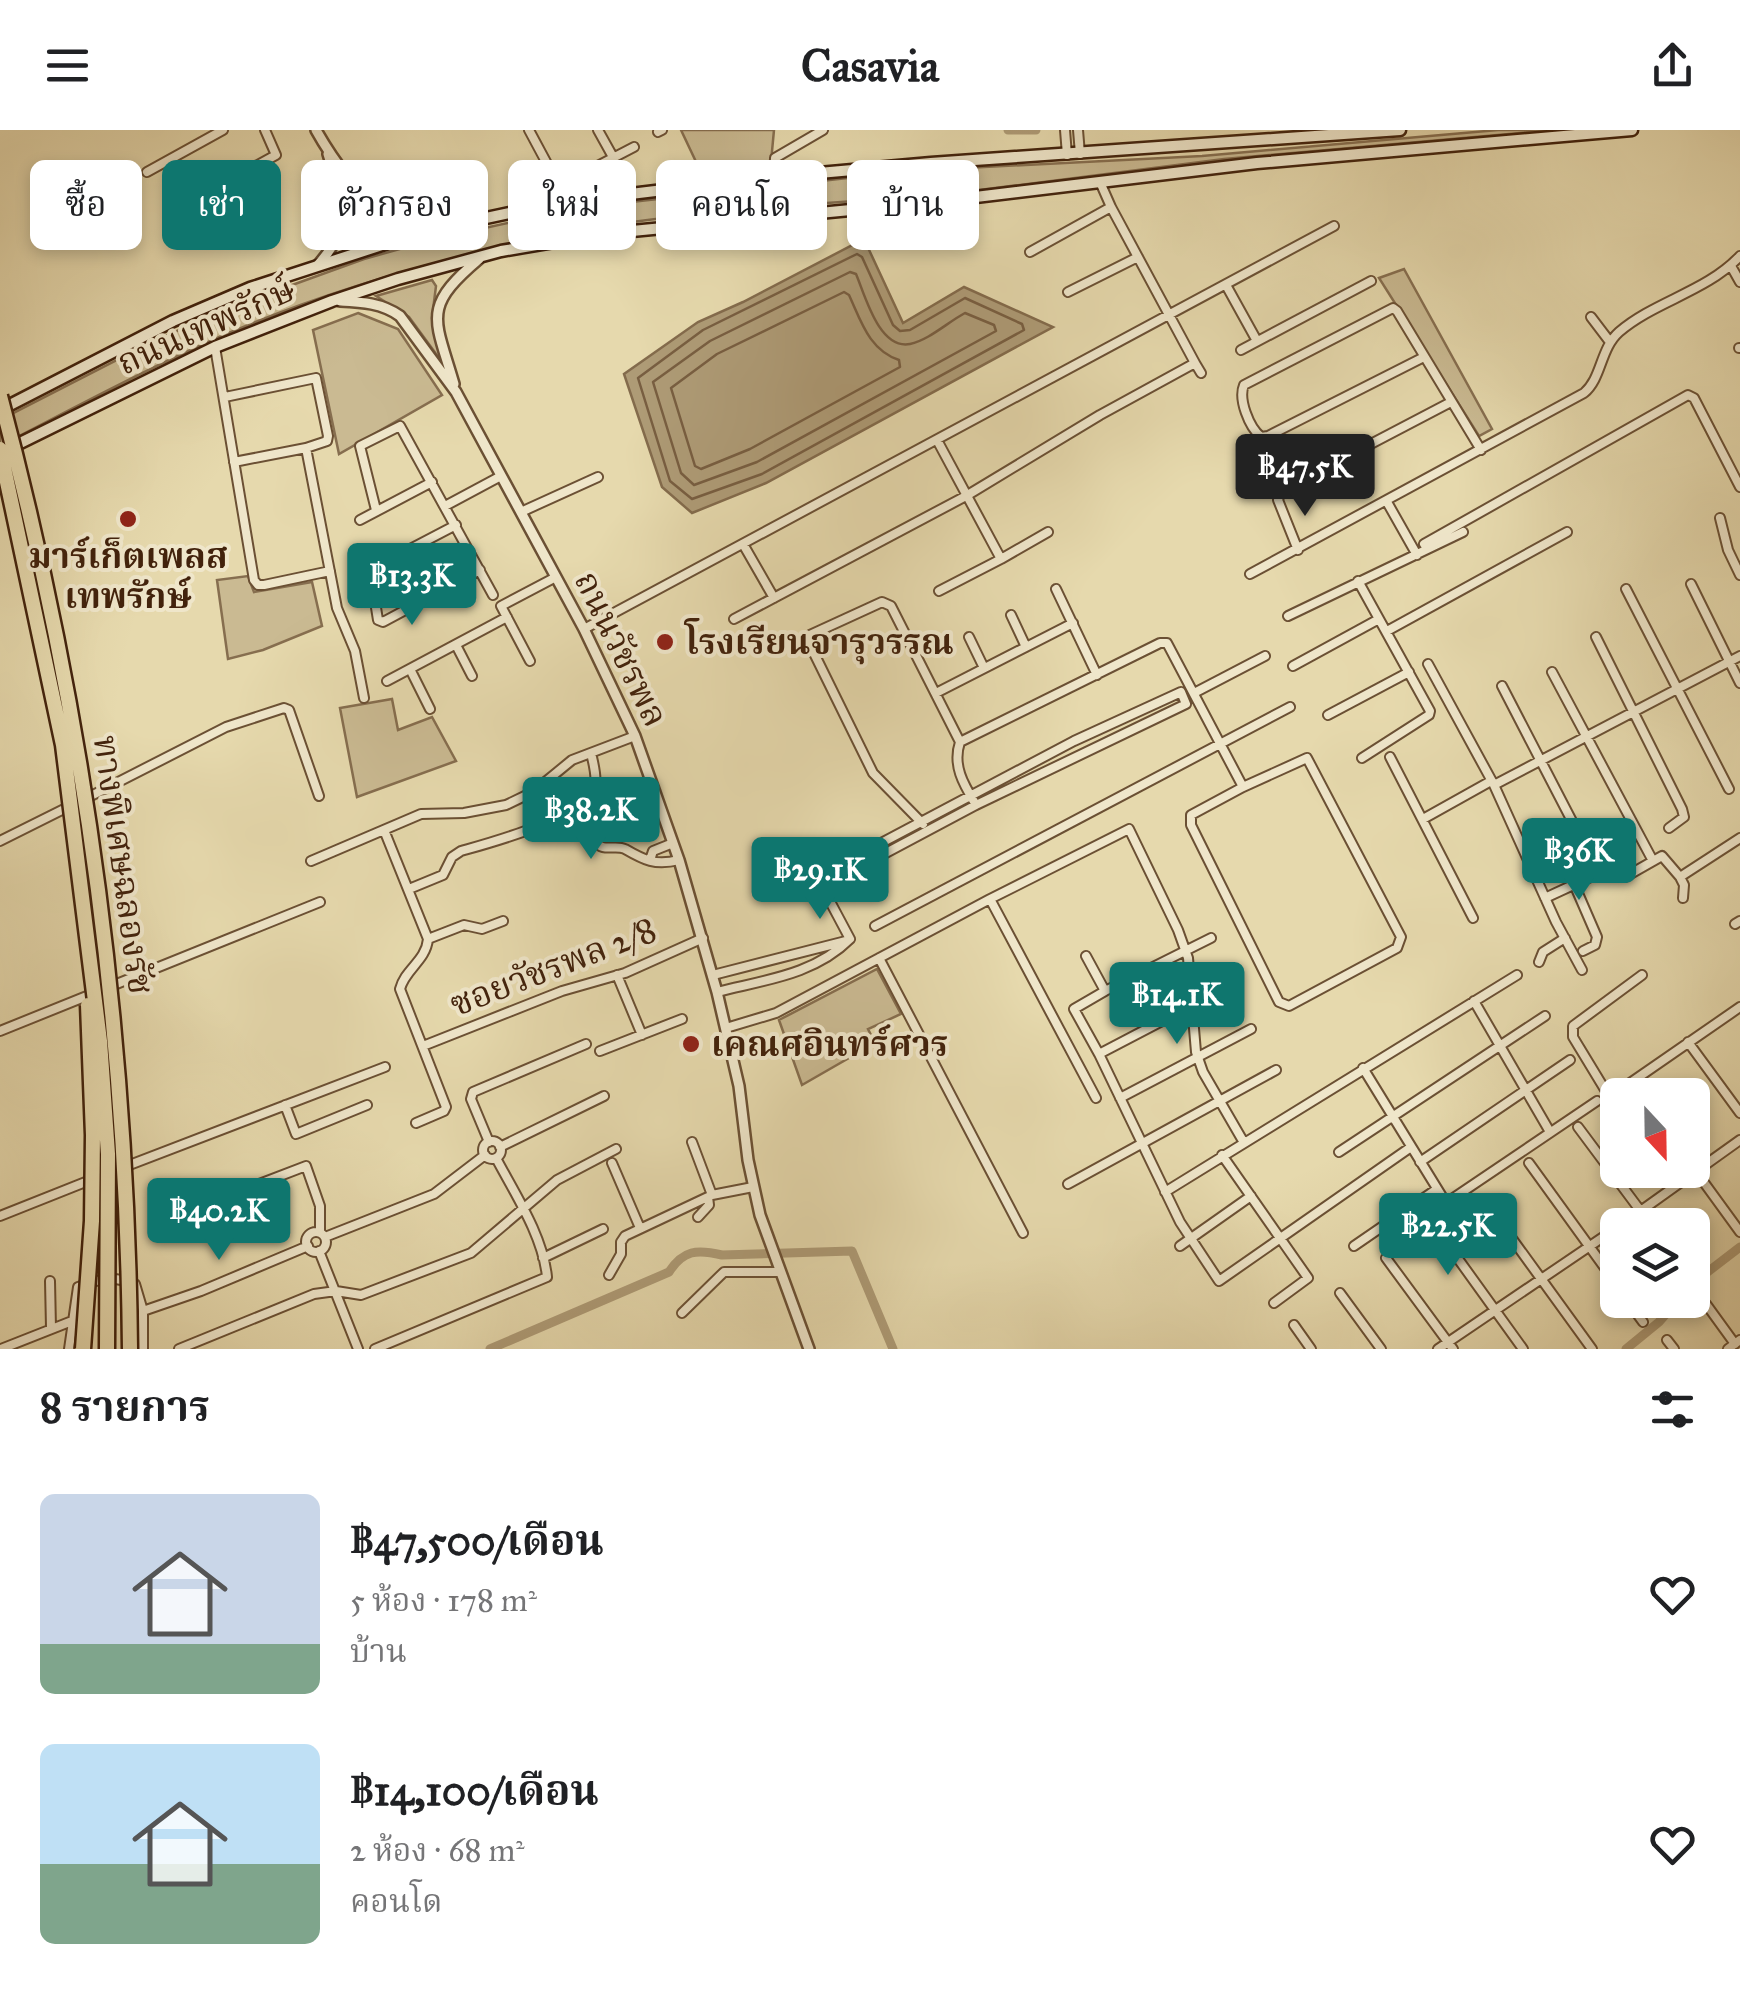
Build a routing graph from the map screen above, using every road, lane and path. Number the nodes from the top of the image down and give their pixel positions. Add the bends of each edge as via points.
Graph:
1 (223, 130) edge
2 (265, 130) edge
3 (316, 130) edge
4 (529, 130) edge
5 (598, 130) edge
6 (823, 130) edge
7 (1400, 130) edge
8 (1632, 130) edge
9 (1198, 132) edge
10 (1348, 132) edge
11 (1078, 133) edge
12 (1066, 134) edge
13 (1195, 146) junction
14 (326, 147) junction
15 (634, 147) dead end
16 (1067, 154) junction
17 (1080, 154) junction
18 (613, 158) junction
19 (267, 160) edge
20 (337, 160) edge
21 (545, 160) edge
22 (609, 160) edge
23 (775, 160) edge
24 (979, 160) edge
25 (147, 172) dead end
26 (1100, 182) junction
27 (979, 196) edge
28 (1111, 207) junction
29 (847, 210) edge
30 (1334, 226) dead end
31 (367, 250) edge
32 (1030, 252) dead end
33 (1138, 256) junction
34 (1740, 256) edge
35 (480, 257) junction
36 (318, 266) junction
37 (1731, 266) junction
38 (1371, 281) dead end
39 (1740, 282) edge
40 (1226, 285) junction
41 (1068, 292) dead end
42 (332, 300) junction
43 (1168, 315) junction
44 (1591, 318) dead end
45 (1257, 341) junction
46 (1610, 342) junction
47 (215, 347) junction
48 (1240, 350) dead end
49 (1424, 356) junction
50 (1195, 364) junction
51 (1200, 373) dead end
52 (456, 392) junction
53 (0, 396) edge
54 (225, 398) junction
55 (1451, 402) junction
56 (0, 410) edge
57 (936, 440) junction
58 (306, 448) junction
59 (1482, 450) junction
60 (0, 451) edge
61 (234, 462) junction
62 (502, 476) junction
63 (598, 477) dead end
64 (432, 482) junction
65 (1740, 487) edge
66 (966, 496) junction
67 (1387, 502) junction
68 (446, 506) junction
69 (376, 510) junction
70 (521, 512) junction
71 (1720, 518) dead end
72 (360, 520) dead end
73 (456, 525) junction
74 (1048, 532) dead end
75 (1463, 532) dead end
76 (1568, 532) dead end
77 (743, 544) junction
78 (1424, 544) dead end
79 (1298, 550) junction
80 (1417, 555) junction
81 (1000, 559) junction
82 (480, 570) junction
83 (330, 571) junction
84 (1250, 574) dead end
85 (1740, 575) edge
86 (556, 577) junction
87 (1358, 581) junction
88 (1691, 584) dead end
89 (1056, 588) dead end
90 (1626, 589) dead end
91 (940, 592) dead end
92 (493, 596) dead end
93 (774, 598) junction
94 (1011, 614) dead end
95 (1288, 616) dead end
96 (507, 617) junction
97 (734, 619) dead end
98 (1378, 619) junction
99 (1073, 624) junction
100 (584, 629) junction
101 (1387, 632) junction
102 (1596, 636) dead end
103 (969, 637) dead end
104 (456, 645) junction
105 (1026, 647) junction
106 (1265, 656) dead end
107 (1740, 656) edge
108 (530, 661) dead end
109 (1730, 662) junction
110 (1428, 664) dead end
111 (1293, 666) dead end
112 (984, 668) junction
113 (410, 670) junction
114 (1409, 672) junction
115 (1552, 672) dead end
116 (1097, 674) junction
117 (472, 676) dead end
118 (388, 681) dead end
119 (1740, 682) edge
120 (1502, 686) dead end
121 (1679, 688) junction
122 (1196, 692) junction
123 (936, 693) junction
124 (364, 698) dead end
125 (1290, 706) dead end
126 (430, 710) dead end
127 (1634, 711) junction
128 (1328, 716) dead end
129 (635, 736) junction
130 (1586, 736) junction
131 (1074, 741) junction
132 (960, 742) junction
133 (1222, 742) junction
134 (591, 753) junction
135 (1080, 753) junction
136 (1390, 757) dead end
137 (1362, 758) dead end
138 (1541, 760) junction
139 (1492, 783) junction
140 (1243, 786) junction
141 (1729, 789) dead end
142 (970, 794) junction
143 (319, 796) dead end
144 (581, 802) junction
145 (976, 806) junction
146 (1423, 819) junction
147 (921, 821) junction
148 (1669, 828) dead end
149 (384, 830) junction
150 (927, 833) junction
151 (1740, 838) edge
152 (0, 841) edge
153 (673, 843) junction
154 (1588, 854) dead end
155 (650, 860) junction
156 (679, 860) junction
157 (1654, 860) junction
158 (311, 861) dead end
159 (1597, 874) dead end
160 (1626, 877) dead end
161 (1680, 877) junction
162 (1574, 884) junction
163 (822, 887) junction
164 (409, 889) junction
165 (990, 898) junction
166 (1545, 898) junction
167 (1683, 898) dead end
168 (320, 902) dead end
169 (1473, 918) dead end
170 (503, 921) dead end
171 (875, 926) dead end
172 (703, 938) junction
173 (1210, 938) dead end
174 (1565, 938) junction
175 (428, 939) junction
176 (850, 940) junction
177 (1186, 950) junction
178 (1584, 951) dead end
179 (1086, 956) dead end
180 (878, 958) junction
181 (89, 959) junction
182 (1539, 962) dead end
183 (1582, 970) dead end
184 (713, 975) junction
185 (1517, 975) dead end
186 (1642, 975) dead end
187 (617, 976) junction
188 (1229, 986) dead end
189 (1105, 991) junction
190 (717, 992) junction
191 (1474, 1001) junction
192 (1192, 1004) junction
193 (1740, 1006) edge
194 (1545, 1016) dead end
195 (682, 1018) dead end
196 (726, 1028) junction
197 (1251, 1029) dead end
198 (0, 1030) edge
199 (642, 1035) junction
200 (1688, 1042) junction
201 (586, 1044) dead end
202 (423, 1046) junction
203 (1500, 1046) junction
204 (600, 1051) dead end
205 (1099, 1054) junction
206 (1198, 1057) junction
207 (1570, 1060) dead end
208 (385, 1066) dead end
209 (1363, 1068) junction
210 (1276, 1070) dead end
211 (1525, 1090) junction
212 (604, 1096) dead end
213 (1096, 1098) dead end
214 (1120, 1098) junction
215 (1219, 1100) junction
216 (1597, 1101) dead end
217 (367, 1105) dead end
218 (285, 1106) junction
219 (1740, 1113) edge
220 (1392, 1117) junction
221 (416, 1123) dead end
222 (1578, 1127) dead end
223 (1550, 1132) junction
224 (1740, 1140) edge
225 (1243, 1141) junction
226 (489, 1142) junction
227 (692, 1142) dead end
228 (1142, 1144) junction
229 (500, 1147) junction
230 (1411, 1147) junction
231 (616, 1149) dead end
232 (1338, 1152) dead end
233 (484, 1155) junction
234 (1222, 1155) junction
235 (496, 1158) junction
236 (1710, 1159) edge
237 (1420, 1162) junction
238 (1529, 1163) dead end
239 (612, 1164) dead end
240 (1068, 1184) dead end
241 (752, 1187) junction
242 (1670, 1188) edge
243 (1709, 1188) edge
244 (1437, 1189) junction
245 (1165, 1192) junction
246 (232, 1194) dead end
247 (710, 1196) junction
248 (1251, 1196) junction
249 (1484, 1200) dead end
250 (523, 1208) junction
251 (1638, 1208) edge
252 (1644, 1208) edge
253 (0, 1216) edge
254 (698, 1216) dead end
255 (1433, 1224) dead end
256 (640, 1228) junction
257 (603, 1229) dead end
258 (1740, 1232) edge
259 (1023, 1234) dead end
260 (322, 1235) junction
261 (1191, 1238) junction
262 (1280, 1238) junction
263 (1600, 1240) edge
264 (308, 1246) junction
265 (1180, 1246) dead end
266 (1354, 1246) dead end
267 (1590, 1247) junction
268 (320, 1251) junction
269 (543, 1258) junction
270 (1386, 1258) dead end
271 (1600, 1261) edge
272 (778, 1268) junction
273 (609, 1274) dead end
274 (1542, 1279) junction
275 (50, 1281) dead end
276 (336, 1291) junction
277 (1340, 1293) dead end
278 (1274, 1303) dead end
279 (1494, 1310) junction
280 (1710, 1310) edge
281 (143, 1311) junction
282 (682, 1313) dead end
283 (1640, 1318) edge
284 (72, 1321) junction
285 (1643, 1322) dead end
286 (1294, 1326) dead end
287 (51, 1328) junction
288 (1668, 1340) dead end
289 (1734, 1344) edge
290 (1450, 1346) edge
291 (1, 1349) edge
292 (70, 1349) edge
293 (83, 1349) edge
294 (106, 1349) edge
295 (130, 1349) edge
296 (143, 1349) edge
297 (178, 1349) edge
298 (358, 1349) edge
299 (375, 1349) edge
300 (810, 1349) edge
301 (1312, 1349) edge
302 (1381, 1349) edge
303 (1438, 1349) edge
304 (1523, 1349) edge
305 (1592, 1349) edge
306 (1674, 1349) edge

1 - 25 street
2 - 19 street via 276,155
3 - 14 street
4 - 21 street
5 - 18 street
6 - 23 street
7 - 10 main road, ถนนเทพรักษ์
8 - 26 main road, ถนนเทพรักษ์
9 - 13 street
10 - 13 main road, ถนนเทพรักษ์
11 - 17 street
12 - 16 street
13 - 17 main road, ถนนเทพรักษ์
14 - 20 street
14 - 36 street via 344,204 343,230
15 - 18 street
16 - 17 main road, ถนนเทพรักษ์
16 - 24 main road, ถนนเทพรักษ์
18 - 22 street
26 - 27 main road, ถนนเทพรักษ์
26 - 28 street
28 - 32 street
28 - 33 street
29 - 35 main road, ถนนเทพรักษ์ via 601,234
30 - 40 street
31 - 36 main road, ถนนเทพรักษ์
33 - 41 street
33 - 43 street
34 - 37 street
35 - 42 main road, ถนนเทพรักษ์
35 - 52 street, ถนนวัชรพล via 450,284 436,312
36 - 56 main road, ถนนเทพรักษ์ via 173,321
37 - 39 street
37 - 46 street
38 - 45 street
40 - 43 street
40 - 45 street
42 - 47 main road, ถนนเทพรักษ์
42 - 52 street, ถนนวัชรพล via 371,303 400,316
43 - 50 street
43 - 57 street
44 - 46 street
45 - 48 street
46 - 59 street via 1592,386
47 - 54 street
47 - 60 main road, ถนนเทพรักษ์
49 - 49 street via 1268,436 1255,432 1241,395 1244,385 1389,308 1397,310
49 - 55 street
50 - 51 street
50 - 66 street
52 - 62 street, ถนนวัชรพล
53 - 295 highway, ทางพิเศษฉลองรัช, bridge via 78,744 118,1069
54 - 58 street via 316,378 328,436
54 - 61 street
55 - 59 street
55 - 79 street via 1282,491 1278,500
57 - 66 street
57 - 77 street
58 - 61 street
58 - 83 street
59 - 67 street
60 - 181 highway, ทางพิเศษฉลองรัช, bridge via 63,745
61 - 83 street via 258,585
62 - 68 street
62 - 70 street, ถนนวัชรพล
63 - 70 street
64 - 68 street
64 - 69 street
64 - 69 street via 402,428 378,434 360,448
65 - 78 street via 1688,395
66 - 81 street
66 - 93 street
67 - 79 street
67 - 80 street
68 - 73 street
69 - 72 street
70 - 86 street, ถนนวัชรพล
71 - 85 street
73 - 82 street
73 - 82 street via 370,570 378,620
74 - 81 street
75 - 80 street
76 - 101 street
77 - 93 street
77 - 100 street
79 - 84 street
80 - 87 street
81 - 91 street
82 - 92 street
83 - 124 street
86 - 96 street via 501,606
86 - 100 street, ถนนวัชรพล
87 - 95 street
87 - 98 street
88 - 109 street
89 - 99 street
90 - 121 street
93 - 97 street
94 - 105 street
96 - 104 street
96 - 108 street
98 - 101 street
98 - 111 street
99 - 105 street
99 - 116 street
100 - 129 street, ถนนวัชรพล
101 - 114 street
102 - 127 street
103 - 112 street
104 - 113 street
104 - 117 street
105 - 112 street
106 - 122 street
107 - 109 street
109 - 119 street
109 - 121 street
110 - 139 street
112 - 123 street
113 - 118 street
113 - 126 street
114 - 128 street
114 - 137 street via 1429,715
115 - 130 street
116 - 122 street via 1167,643
116 - 132 street
120 - 138 street
121 - 127 street
121 - 141 street
122 - 133 street
123 - 132 street
123 - 147 street via 887,602 808,638 873,772
125 - 133 street
127 - 130 street
127 - 148 street via 1682,809 1680,822
129 - 134 street
129 - 153 street, ถนนวัชรพล
130 - 138 street
130 - 157 street
131 - 135 street
131 - 135 street via 1181,692 1186,704
131 - 142 street
132 - 142 street via 955,756
133 - 140 street
133 - 171 street
134 - 144 street via 595,783
134 - 149 street via 506,804 421,814
135 - 145 street
136 - 146 street
138 - 139 street
138 - 154 street
139 - 146 street
139 - 166 street
140 - 140 street via 1307,758 1401,936 1398,948 1289,1006 1279,1002 1190,820
142 - 145 street
142 - 147 street
143 - 152 street via 284,708 226,727
144 - 155 street via 598,845
144 - 164 street via 528,832 461,851 443,875
145 - 150 street
146 - 169 street
147 - 150 street
147 - 163 street via 817,878
149 - 158 street
149 - 164 street
150 - 163 street
151 - 161 street
153 - 155 street via 653,851
153 - 156 street, ถนนวัชรพล
155 - 156 street
156 - 172 street, ถนนวัชรพล
157 - 160 street
157 - 161 street via 1664,858
159 - 162 street
161 - 167 street
162 - 166 street
162 - 178 street via 1597,937
163 - 176 street
164 - 175 street
165 - 177 street via 1129,829
165 - 180 street
165 - 213 street
166 - 174 street
168 - 198 street
170 - 175 street via 482,930 464,925
172 - 184 street, ถนนวัชรพล
172 - 187 street, ซอยวัชรพล 2/8
173 - 177 street
174 - 182 street
174 - 183 street
175 - 202 street via 400,987
176 - 184 street
176 - 190 street via 832,958 800,971
177 - 189 street
177 - 192 street
179 - 189 street
180 - 196 street via 776,1014
180 - 259 street
181 - 293 highway, bridge via 92,1221
181 - 294 highway, ทางพิเศษฉลองรัช, bridge via 108,1154
184 - 190 street, ถนนวัชรพล
185 - 191 street
186 - 200 street via 1573,1026 1603,1090 1620,1090
187 - 199 street
187 - 202 street, ซอยวัชรพล 2/8
188 - 192 street
189 - 205 street via 1074,1009
190 - 196 street, ถนนวัชรพล
191 - 203 street
191 - 209 street
192 - 205 street
192 - 206 street
193 - 200 street
194 - 203 street
195 - 199 street
196 - 241 street, ถนนวัชรพล
197 - 206 street
199 - 204 street
200 - 219 street
201 - 226 street via 470,1095
202 - 221 street via 446,1106
203 - 211 street
203 - 220 street
205 - 214 street
206 - 214 street
206 - 215 street
207 - 211 street
208 - 218 street
209 - 220 street
209 - 225 street
210 - 215 street
211 - 223 street
211 - 237 street
212 - 229 street
214 - 228 street
215 - 225 street
215 - 228 street
216 - 223 street
217 - 218 street via 296,1134
218 - 253 street
220 - 230 street
220 - 232 street
222 - 251 street
223 - 244 street via 1446,1204
224 - 236 street
225 - 234 street
226 - 229 street
226 - 233 street
227 - 247 street
228 - 240 street
228 - 245 street
229 - 235 street
230 - 237 street
230 - 262 street
231 - 250 street
233 - 235 street
233 - 260 street via 434,1194
234 - 245 street
234 - 248 street
235 - 250 street
237 - 244 street
238 - 267 street
239 - 256 street
241 - 247 street
241 - 272 street, ถนนวัชรพล
242 - 252 street
243 - 258 street
244 - 266 street
245 - 261 street
246 - 260 street via 306,1166
247 - 254 street
247 - 256 street
248 - 261 street
248 - 262 street
249 - 274 street
250 - 269 street
250 - 276 street via 472,1253 368,1293
255 - 279 street
256 - 273 street via 621,1242
257 - 269 street
260 - 264 street via 309,1236
260 - 268 street via 326,1244
261 - 262 street via 1219,1281
261 - 265 street
262 - 278 street via 1308,1278
263 - 267 street
264 - 268 street
264 - 281 street
267 - 271 street
267 - 274 street
268 - 276 street
269 - 299 street via 545,1280
270 - 290 street
272 - 282 street via 724,1272
272 - 300 street, ถนนวัชรพล
274 - 279 street
274 - 305 street
275 - 287 street
276 - 297 street
276 - 298 street
277 - 302 street
279 - 290 street
279 - 304 street
280 - 289 street
281 - 284 street via 135,1284 100,1279 78,1287
281 - 296 street
283 - 285 street
284 - 287 street
284 - 292 street
286 - 301 street
287 - 291 street
288 - 306 street
290 - 303 street

